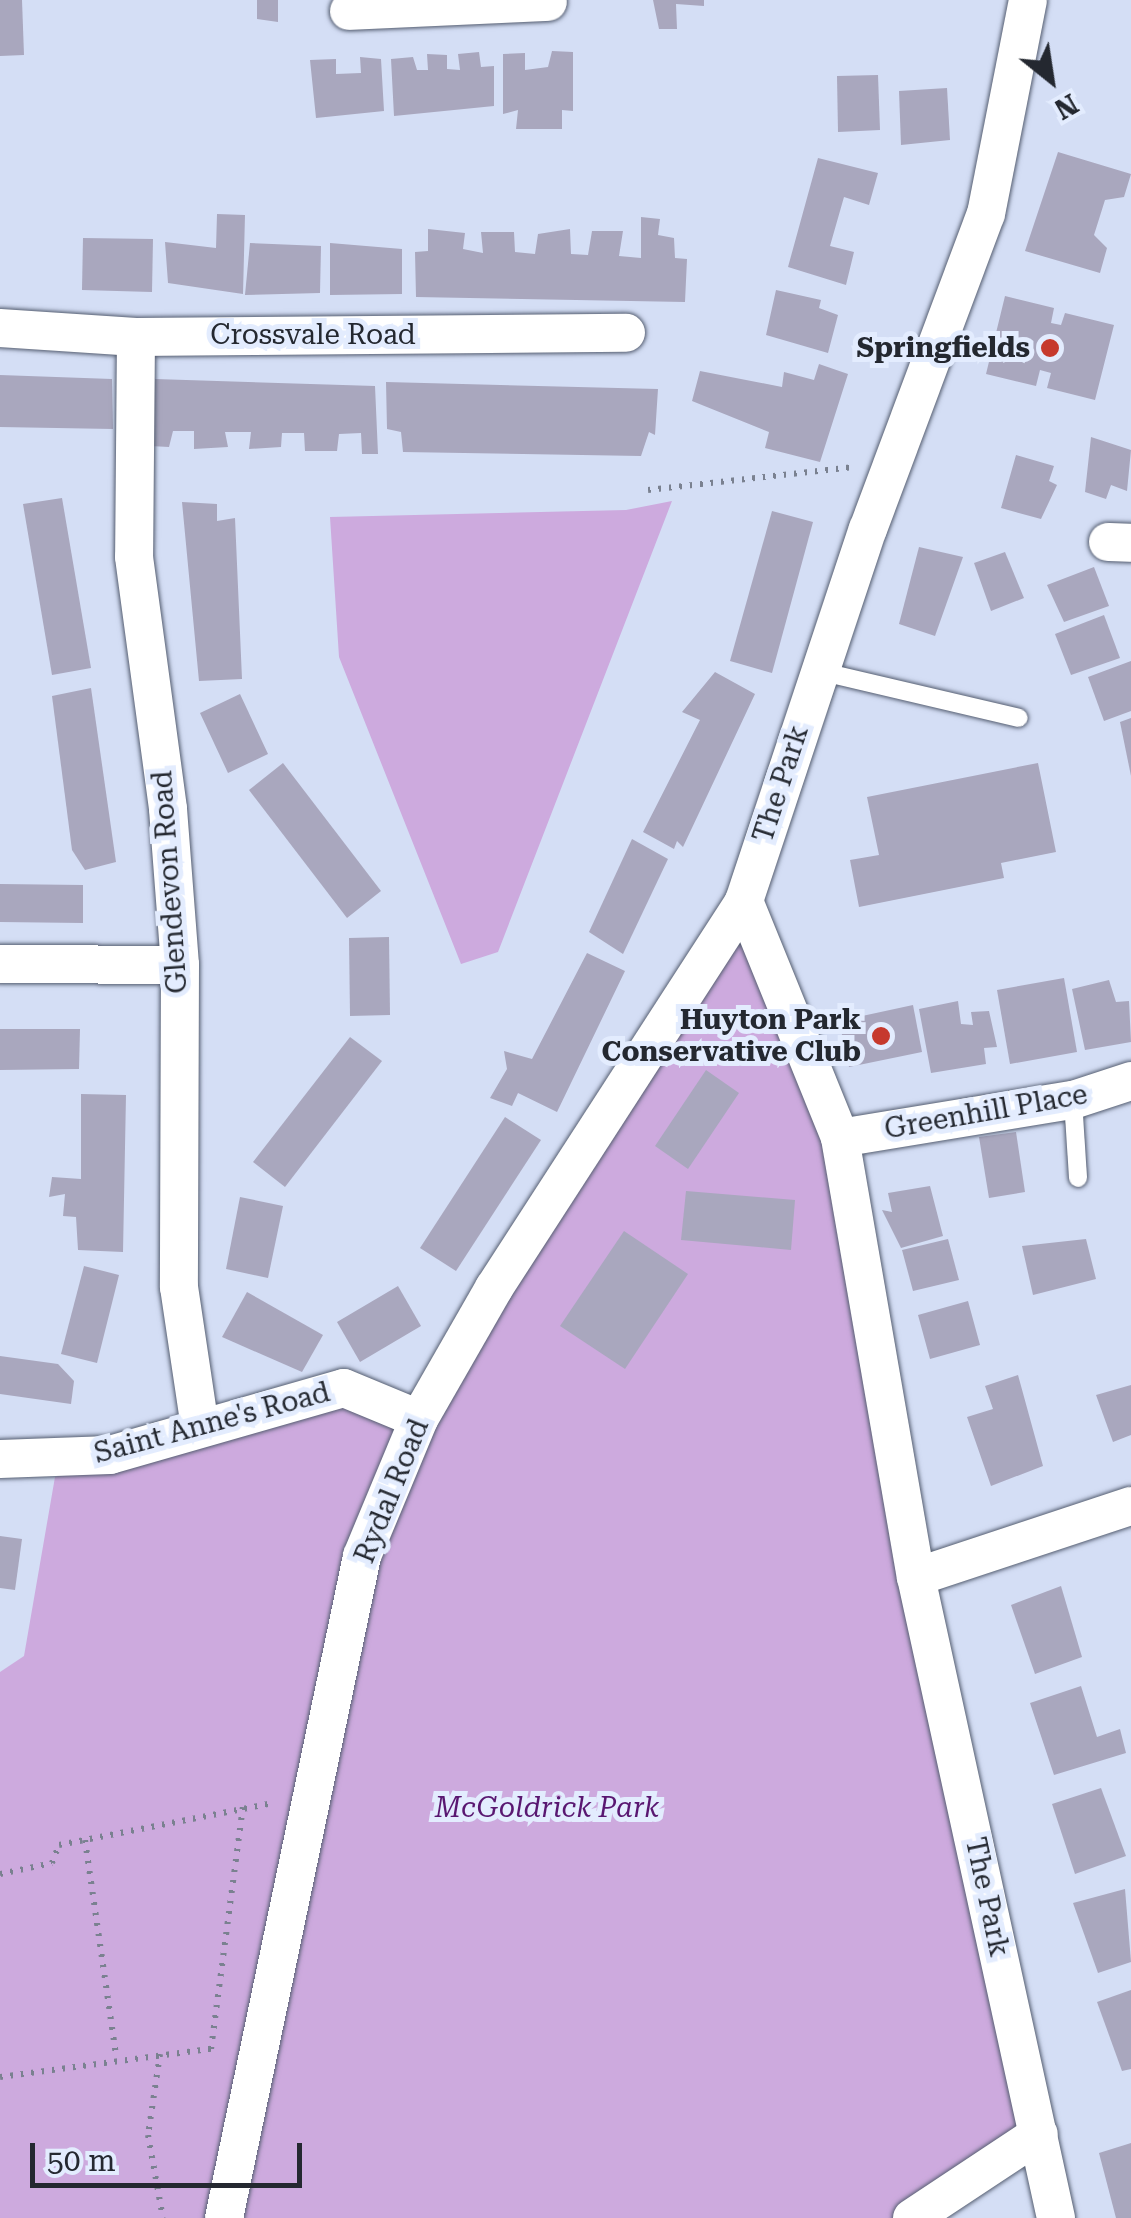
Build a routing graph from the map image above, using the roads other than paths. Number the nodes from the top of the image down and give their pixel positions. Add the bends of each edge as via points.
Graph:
1 (1028, 0) edge
2 (444, 2) edge
3 (548, 2) edge
4 (350, 11) dead end
5 (0, 328) edge
6 (626, 334) dead end
7 (136, 336) junction
8 (818, 671) junction
9 (1018, 718) dead end
10 (744, 902) junction
11 (0, 964) edge
12 (180, 965) junction
13 (1131, 1081) edge
14 (1073, 1100) junction
15 (840, 1138) junction
16 (1078, 1178) dead end
17 (419, 1419) junction
18 (200, 1427) junction
19 (0, 1459) edge
20 (1131, 1506) edge
21 (916, 1576) junction
22 (1039, 2134) junction
23 (224, 2218) edge
24 (912, 2218) edge
25 (1056, 2218) edge

1 - 8 street, The Park via 986,214
2 - 3 street
2 - 4 street
5 - 7 street, Crossvale Road
6 - 7 street, Crossvale Road
7 - 12 street, Glendevon Road via 134,557 168,809
8 - 9 lane
8 - 10 street, The Park
10 - 15 street, The Park
10 - 17 street, Rydal Road via 494,1288
11 - 12 street
12 - 18 street, Glendevon Road via 179,1286
13 - 14 street, Greenhill Place
14 - 15 street, Greenhill Place
14 - 16 lane
15 - 21 street, The Park
17 - 18 street, Saint Anne's Road via 344,1388
17 - 23 street, Rydal Road via 362,1556
18 - 19 street, Saint Anne's Road via 110,1456
20 - 21 street
21 - 22 street, The Park
22 - 24 street
22 - 25 street, The Park

